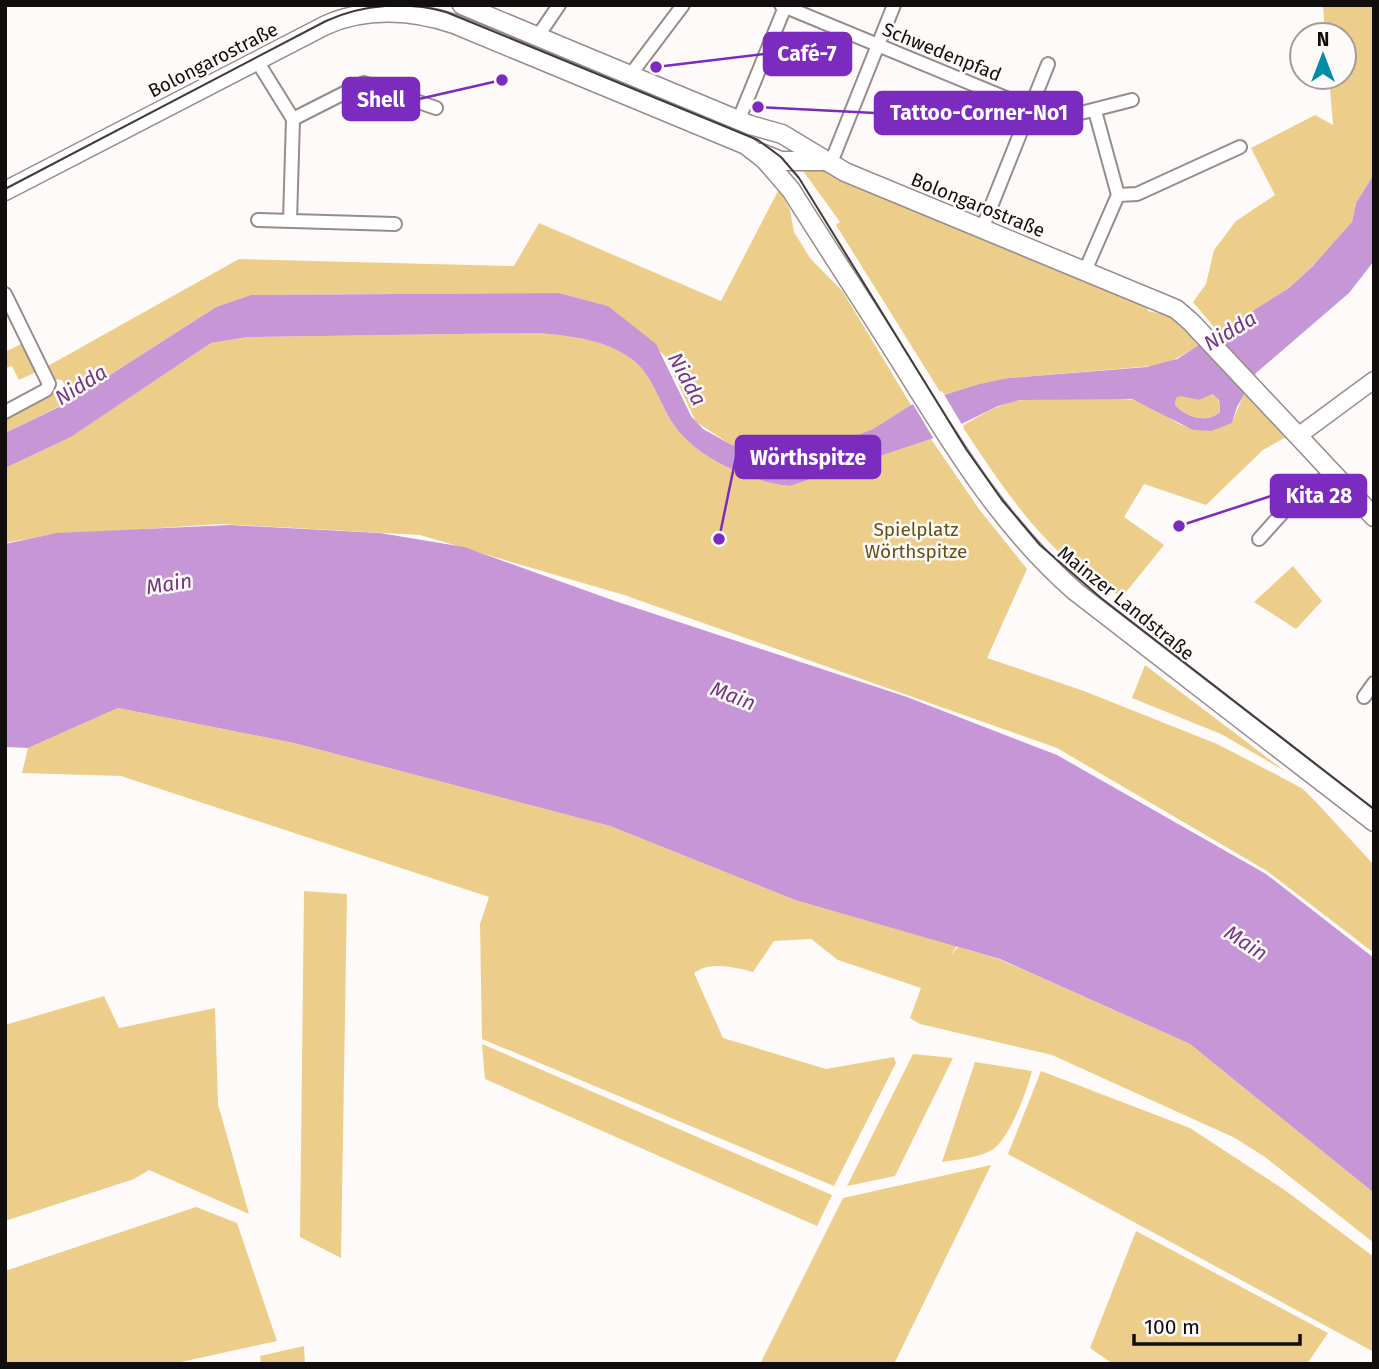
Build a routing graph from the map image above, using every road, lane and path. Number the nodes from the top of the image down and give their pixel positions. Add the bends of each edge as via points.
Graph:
1 (361, 5) edge
2 (462, 5) edge
3 (559, 5) edge
4 (683, 5) edge
5 (894, 5) edge
6 (783, 6) edge
7 (409, 10) edge
8 (345, 17) junction
9 (538, 36) junction
10 (878, 47) junction
11 (257, 61) junction
12 (1048, 64) dead end
13 (631, 74) junction
14 (1132, 100) dead end
15 (436, 108) dead end
16 (1031, 109) junction
17 (1096, 110) junction
18 (293, 119) junction
19 (745, 122) junction
20 (746, 145) junction
21 (1240, 146) dead end
22 (793, 156) junction
23 (826, 163) junction
24 (791, 190) junction
25 (5, 191) edge
26 (1118, 195) junction
27 (258, 220) dead end
28 (290, 221) junction
29 (395, 224) dead end
30 (982, 229) junction
31 (1085, 271) junction
32 (5, 294) edge
33 (1374, 380) edge
34 (5, 412) edge
35 (1294, 432) junction
36 (1332, 472) junction
37 (1374, 517) edge
38 (1259, 539) dead end
39 (1374, 683) edge
40 (1364, 697) dead end
41 (1374, 822) edge

1 - 8 main road
2 - 9 main road
3 - 9 street
4 - 13 street
5 - 10 street
6 - 10 street, Schwedenpfad
6 - 19 street
7 - 8 main road, Bolongarostraße
7 - 20 main road, Bolongarostraße via 454,24
8 - 11 main road, Bolongarostraße
9 - 13 main road
10 - 16 street, Schwedenpfad
10 - 23 street
11 - 18 street
11 - 25 main road, Bolongarostraße
12 - 16 street
13 - 19 main road
14 - 17 street, Schwedenpfad
15 - 18 street via 364,83
16 - 17 street, Schwedenpfad via 1057,119
16 - 30 street
17 - 26 street
18 - 28 street
19 - 22 main road
19 - 22 main road via 782,134
20 - 22 main road
20 - 24 main road, Bolongarostraße
21 - 26 street via 1137,194
22 - 23 main road
22 - 24 main road
23 - 30 main road, Bolongarostraße
24 - 41 main road, Mainzer Landstraße via 1004,520 1050,569
26 - 31 street
27 - 28 street
28 - 29 street
30 - 31 main road, Bolongarostraße
31 - 35 main road, Bolongarostraße via 1176,309
32 - 34 street via 49,387
33 - 35 street
35 - 36 main road, Bolongarostraße
36 - 37 main road, Bolongarostraße
36 - 38 street via 1286,509
39 - 40 street

